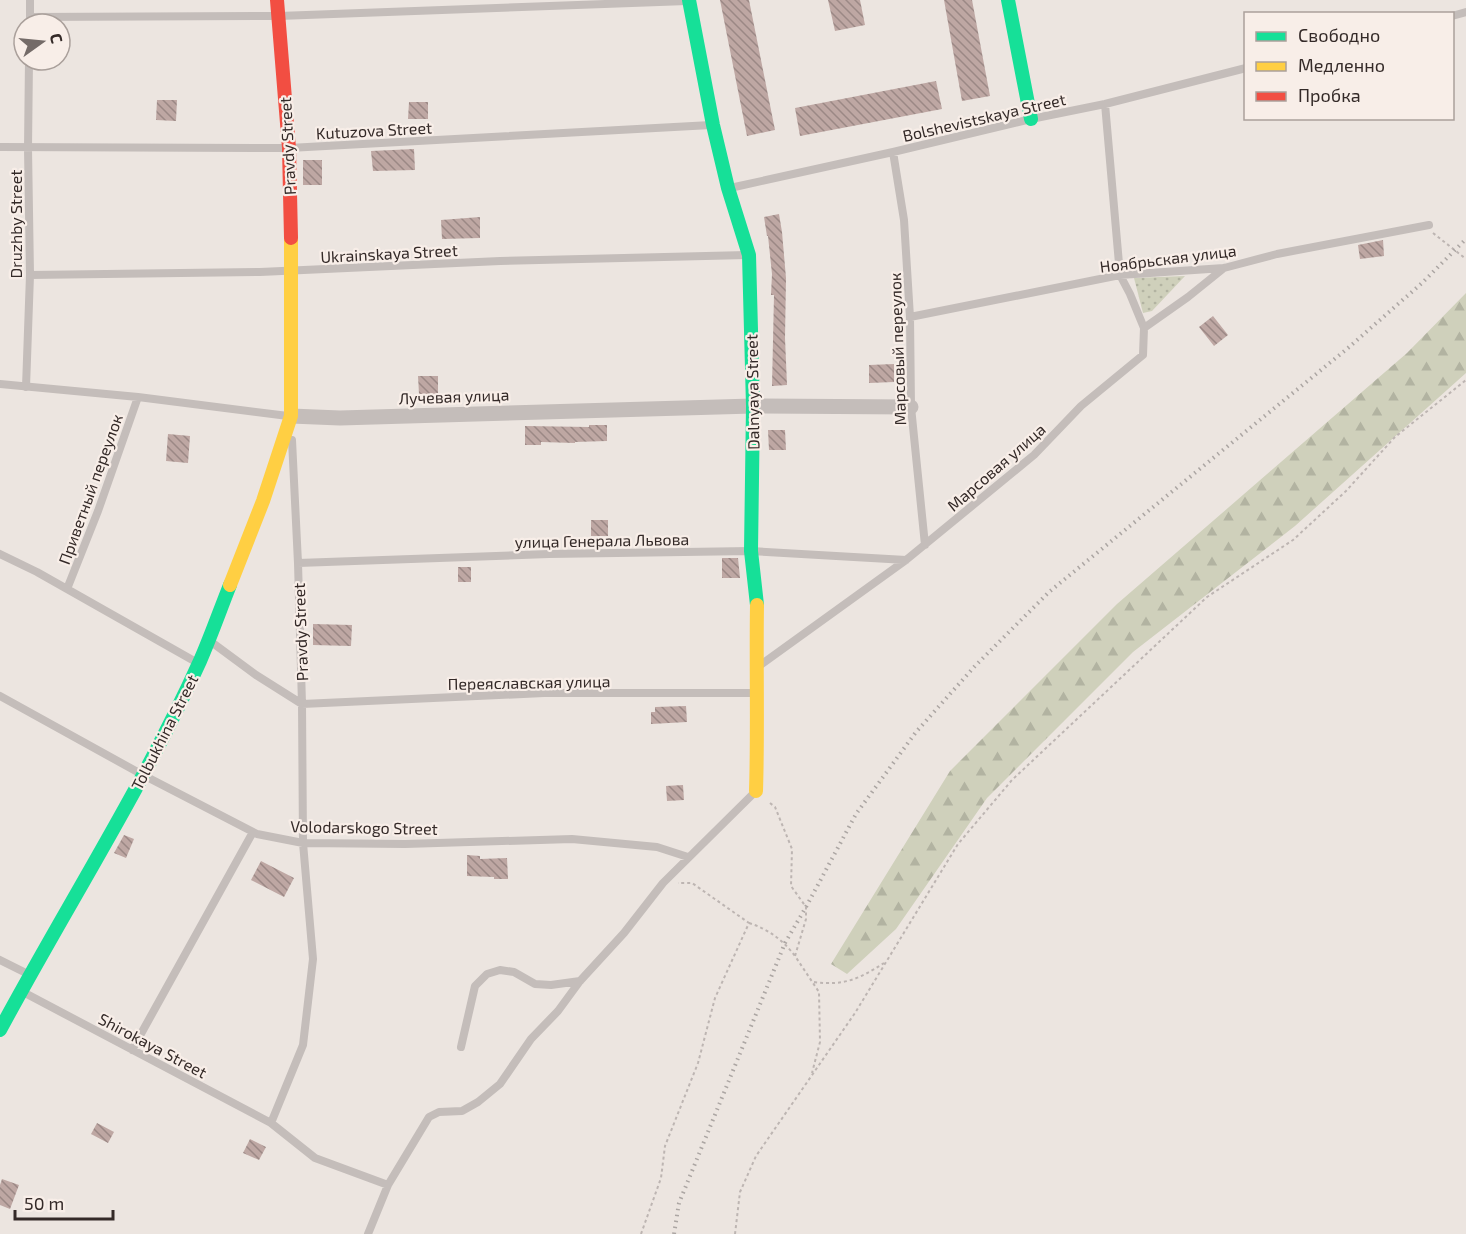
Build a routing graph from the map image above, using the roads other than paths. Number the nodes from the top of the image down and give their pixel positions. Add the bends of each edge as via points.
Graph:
1 (277, 0) edge
2 (689, 0) edge
3 (1008, 0) edge
4 (279, 16) junction
5 (72, 20) edge
6 (1244, 68) edge
7 (29, 72) edge
8 (1105, 104) junction
9 (1031, 119) junction
10 (713, 125) junction
11 (0, 147) edge
12 (28, 148) junction
13 (289, 148) junction
14 (893, 152) junction
15 (728, 188) junction
16 (1429, 225) road end
17 (749, 255) junction
18 (1224, 268) junction
19 (292, 270) junction
20 (1120, 274) junction
21 (30, 275) junction
22 (910, 317) junction
23 (1144, 328) junction
24 (0, 384) edge
25 (26, 387) junction
26 (138, 397) junction
27 (753, 406) junction
28 (911, 406) junction
29 (291, 416) junction
30 (925, 545) junction
31 (751, 551) junction
32 (0, 555) edge
33 (906, 560) junction
34 (298, 563) junction
35 (67, 589) junction
36 (209, 640) junction
37 (199, 663) junction
38 (757, 668) junction
39 (756, 693) junction
40 (0, 696) edge
41 (302, 704) junction
42 (143, 775) junction
43 (756, 791) joint
44 (253, 832) junction
45 (303, 843) junction
46 (688, 857) junction
47 (0, 960) edge
48 (30, 974) junction
49 (580, 981) junction
50 (21, 991) junction
51 (0, 1030) edge
52 (461, 1047) dead end
53 (132, 1050) junction
54 (271, 1123) junction
55 (388, 1185) junction
56 (368, 1234) edge

1 - 4 main road, Pravdy Street
2 - 4 lane
2 - 10 main road, Dalnyaya Street
3 - 9 main road
4 - 5 lane
4 - 13 main road, Pravdy Street
6 - 8 lane, Bolshevistskaya Street
7 - 12 lane, Druzhby Street
8 - 9 lane, Bolshevistskaya Street
8 - 20 lane
9 - 14 lane, Bolshevistskaya Street
10 - 13 lane, Kutuzova Street
10 - 15 main road, Dalnyaya Street
11 - 12 lane, Kutuzova Street
12 - 13 lane, Kutuzova Street
12 - 21 lane, Druzhby Street
13 - 19 main road, Pravdy Street
14 - 15 lane, Bolshevistskaya Street
14 - 22 lane, Марсовый переулок via 904,220
15 - 17 main road, Dalnyaya Street
16 - 18 lane, Ноябрьская улица
17 - 19 lane, Ukrainskaya Street
17 - 27 main road, Dalnyaya Street
18 - 20 lane, Ноябрьская улица
18 - 23 lane
19 - 21 lane, Ukrainskaya Street
19 - 29 main road, Pravdy Street
20 - 22 lane, Ноябрьская улица
20 - 23 lane
21 - 25 lane, Druzhby Street
22 - 28 lane, Марсовый переулок
23 - 30 lane, Марсовая улица via 1143,355 1081,406 1034,455
24 - 25 lane, Лучевая улица
25 - 26 lane, Лучевая улица
26 - 29 lane, Лучевая улица
26 - 35 lane, Приветный переулок
27 - 28 street, Лучевая улица
27 - 29 street, Лучевая улица via 340,418
27 - 31 main road, Dalnyaya Street
28 - 30 lane, Марсовый переулок
29 - 34 lane, Pravdy Street
29 - 36 main road, Tolbukhina Street
30 - 33 lane, Марсовая улица
31 - 33 lane, улица Генерала Львова
31 - 34 lane, улица Генерала Львова
31 - 38 main road, Dalnyaya Street via 757,603
32 - 35 lane
33 - 38 lane, Марсовая улица
34 - 41 lane, Pravdy Street
35 - 37 lane
36 - 37 main road, Tolbukhina Street
36 - 41 lane
37 - 42 main road, Tolbukhina Street
38 - 39 main road, Dalnyaya Street
39 - 41 lane, Переяславская улица via 544,693
39 - 43 main road, Dalnyaya Street
40 - 42 lane, Volodarskogo Street
41 - 45 lane, Pravdy Street
42 - 44 lane, Volodarskogo Street
42 - 48 main road, Tolbukhina Street
43 - 46 lane
44 - 45 lane, Volodarskogo Street
44 - 53 lane
45 - 46 lane, Volodarskogo Street via 572,839 657,847
45 - 54 lane, Pravdy Street via 313,959 303,1045
46 - 49 lane
47 - 48 lane
48 - 50 main road, Tolbukhina Street
49 - 52 lane via 535,984 514,972 500,970 487,974 475,986
49 - 55 lane via 531,1039 500,1084 462,1111 439,1112 429,1117
50 - 51 main road, Tolbukhina Street
50 - 53 lane, Shirokaya Street
53 - 54 lane, Shirokaya Street
54 - 55 lane via 315,1158
55 - 56 lane

